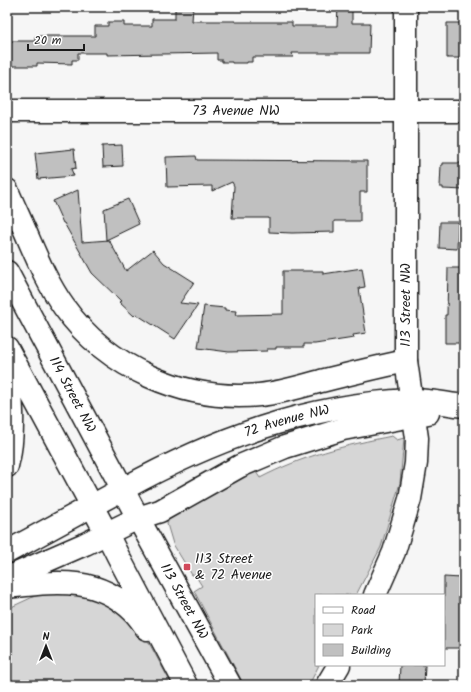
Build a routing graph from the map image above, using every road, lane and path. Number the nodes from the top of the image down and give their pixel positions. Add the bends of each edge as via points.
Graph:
1 (406, 7) edge
2 (406, 111) junction
3 (7, 112) edge
4 (464, 112) edge
5 (7, 190) edge
6 (7, 272) edge
7 (7, 349) edge
8 (406, 361) junction
9 (464, 406) edge
10 (413, 408) junction
11 (268, 425) junction
12 (7, 466) edge
13 (123, 489) junction
14 (92, 506) junction
15 (138, 518) junction
16 (107, 534) junction
17 (7, 552) edge
18 (118, 556) junction
19 (7, 578) edge
20 (7, 587) edge
21 (375, 594) edge
22 (172, 659) junction
23 (338, 666) edge
24 (186, 685) edge
25 (230, 685) edge
26 (327, 685) edge

1 - 2 street, 113 Street NW
2 - 3 street, 73 Avenue NW
2 - 4 street, 73 Avenue NW
2 - 8 street, 113 Street NW
5 - 8 street via 42,269 65,308 92,339 123,362 154,378 199,392 236,396 258,395 281,392
6 - 13 street, 114 Street NW
7 - 12 street via 12,422
7 - 14 street
8 - 10 street, 113 Street NW
9 - 10 street, 72 Avenue NW
10 - 11 street, 72 Avenue NW via 332,409
10 - 15 street, 72 Avenue NW via 285,447 240,466 160,511
10 - 21 street, 113 Street NW via 417,438 410,499 394,552
11 - 13 street, 72 Avenue NW via 210,446
11 - 15 street via 251,446 153,499 144,507
13 - 14 street, 72 Avenue NW
13 - 15 street, 114 Street NW
14 - 16 street
14 - 17 street, 72 Avenue NW
15 - 16 street, 72 Avenue NW
15 - 18 street
15 - 25 street, 113 Street NW
16 - 18 street
16 - 19 street, 72 Avenue NW
18 - 22 street
20 - 22 street via 64,582 91,586 112,595 134,612
22 - 24 street
23 - 26 street

